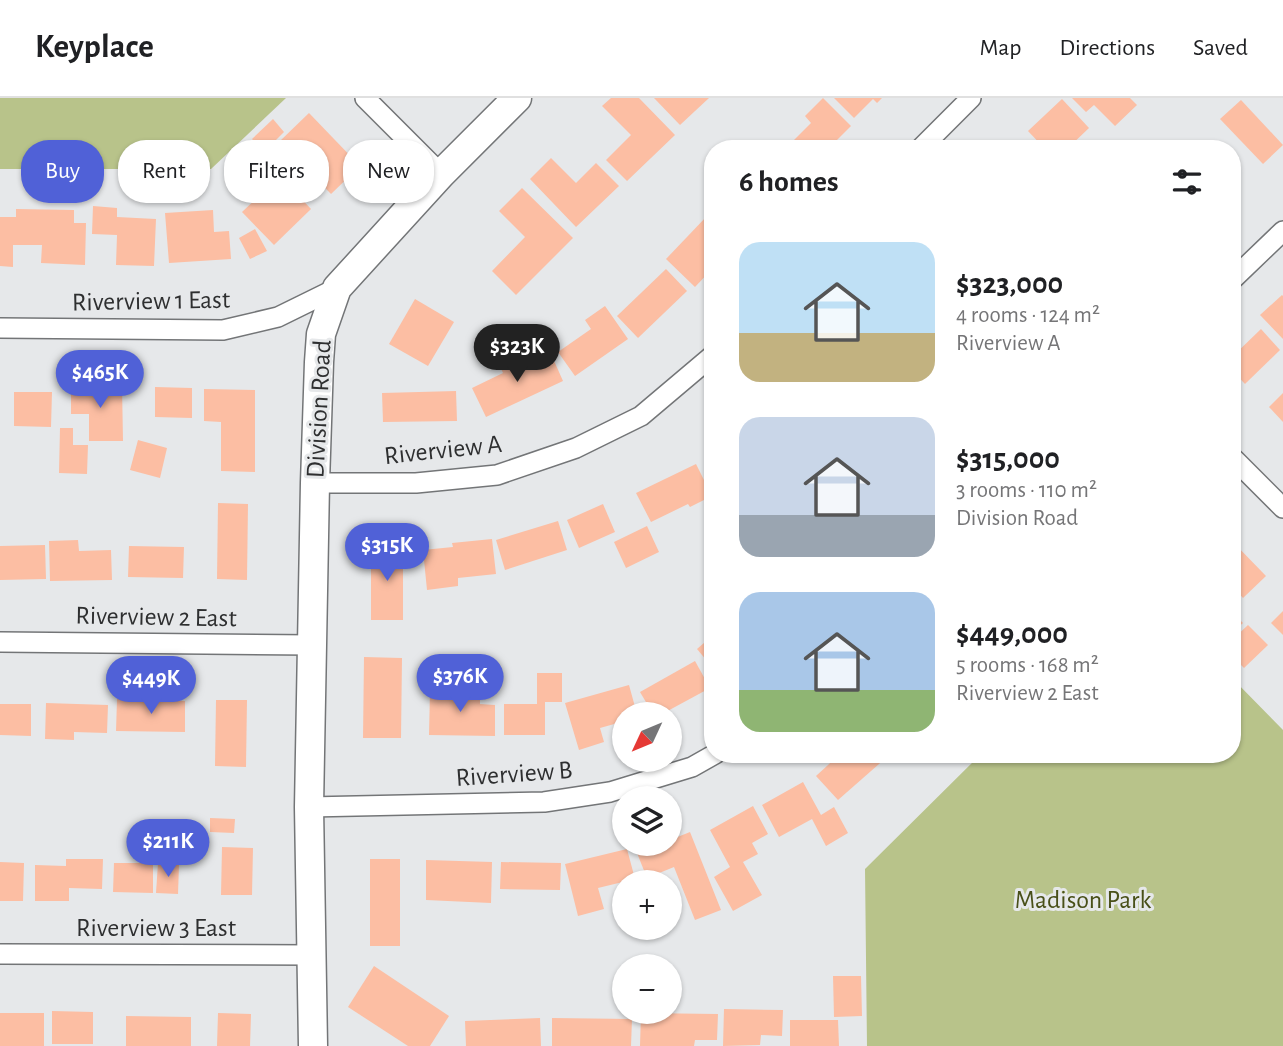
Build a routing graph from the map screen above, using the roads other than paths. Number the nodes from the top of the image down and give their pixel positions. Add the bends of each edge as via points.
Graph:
1 (365, 98) edge
2 (517, 98) edge
3 (971, 98) edge
4 (929, 140) edge
5 (441, 174) junction
6 (1283, 231) edge
7 (1241, 271) edge
8 (337, 288) junction
9 (0, 328) edge
10 (704, 363) edge
11 (1241, 466) edge
12 (315, 483) junction
13 (1283, 508) edge
14 (0, 642) edge
15 (312, 645) junction
16 (704, 760) edge
17 (309, 807) junction
18 (0, 954) edge
19 (312, 955) junction
20 (313, 1046) edge

1 - 5 street
2 - 5 street, Division Road
3 - 4 street
5 - 8 street, Division Road
6 - 7 street
8 - 9 street, Riverview 1 East via 278,317 223,330
8 - 12 street, Division Road via 321,334
10 - 12 street, Riverview A via 641,416 576,448 497,475 416,483
11 - 13 street
12 - 15 street, Division Road
14 - 15 street, Riverview 2 East
15 - 17 street, Division Road
16 - 17 street, Riverview B via 610,792 544,802
17 - 19 street, Division Road
18 - 19 street, Riverview 3 East
19 - 20 street, Division Road

